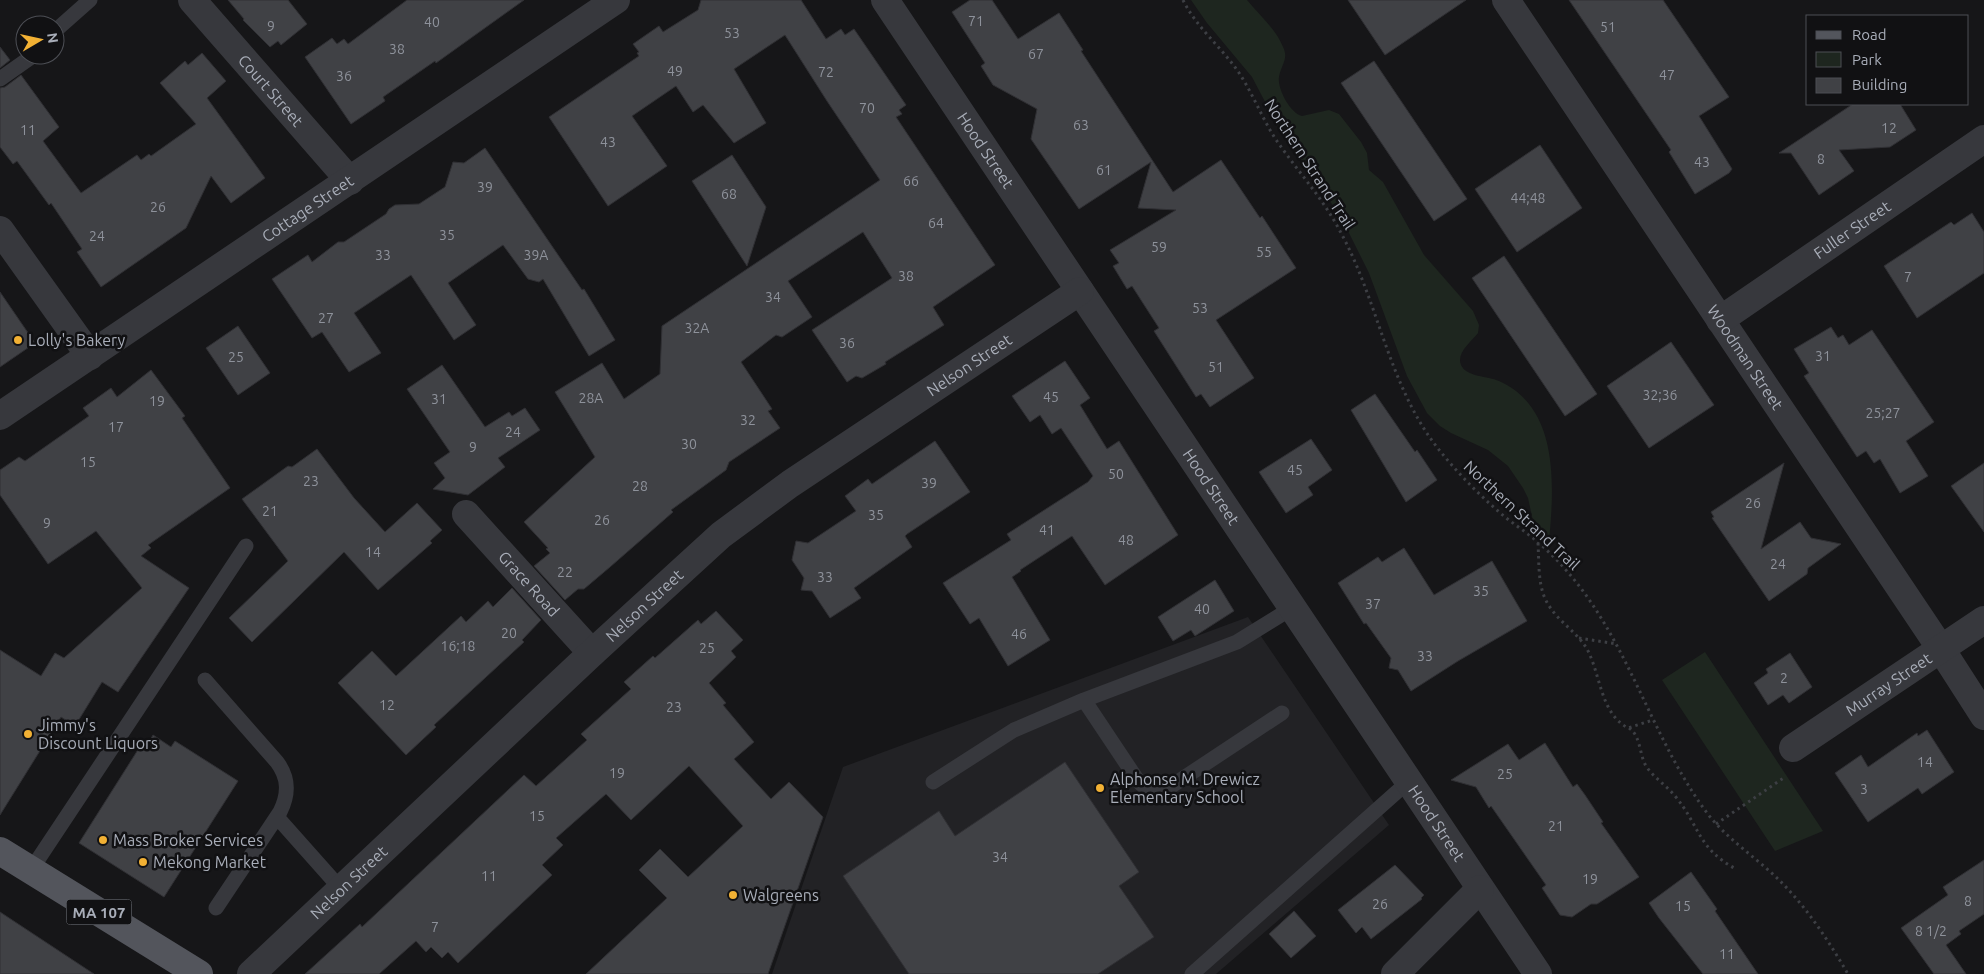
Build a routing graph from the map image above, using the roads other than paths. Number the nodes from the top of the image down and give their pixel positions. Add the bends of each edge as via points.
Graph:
1 (90, 0) edge
2 (192, 0) edge
3 (616, 0) edge
4 (885, 0) edge
5 (1506, 0) edge
6 (65, 22) edge
7 (20, 65) edge
8 (0, 79) edge
9 (1984, 139) edge
10 (350, 181) junction
11 (0, 230) edge
12 (1080, 292) junction
13 (1720, 320) junction
14 (90, 356) junction
15 (0, 416) edge
16 (466, 514) dead end
17 (246, 546) dead end
18 (1292, 608) junction
19 (1984, 620) edge
20 (1941, 649) junction
21 (592, 653) junction
22 (205, 680) dead end
23 (1084, 700) junction
24 (1282, 713) dead end
25 (1984, 716) edge
26 (1793, 748) road end
27 (933, 782) dead end
28 (1408, 782) junction
29 (277, 817) junction
30 (0, 851) edge
31 (31, 870) junction
32 (341, 889) junction
33 (1480, 889) junction
34 (216, 908) dead end
35 (199, 974) edge
36 (251, 974) edge
37 (1192, 974) edge
38 (1396, 974) edge
39 (1538, 974) edge

1 - 6 lane
2 - 10 street, Court Street
3 - 10 street, Cottage Street
4 - 12 street, Hood Street
5 - 13 street, Woodman Street
7 - 8 lane
9 - 13 street, Fuller Street
10 - 14 street, Cottage Street
11 - 14 street
12 - 18 street, Hood Street
12 - 21 street, Nelson Street via 768,499 714,541
13 - 20 street, Woodman Street
14 - 15 street, Cottage Street
16 - 21 street, Grace Road
17 - 31 lane
18 - 23 lane via 1237,642
18 - 28 street, Hood Street
19 - 20 street, Murray Street
20 - 25 street, Woodman Street
20 - 26 street, Murray Street
21 - 32 street, Nelson Street
22 - 29 lane via 282,769 287,795
23 - 24 lane via 1138,781 1153,791 1170,787
23 - 27 lane via 1014,730
28 - 33 street, Hood Street
28 - 37 lane
29 - 32 lane
29 - 34 lane
30 - 31 main road, MA 107
31 - 35 main road, MA 107
32 - 36 street, Nelson Street
33 - 38 street
33 - 39 street, Hood Street

